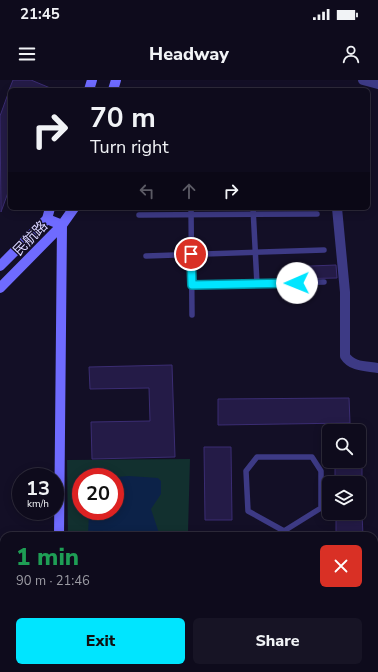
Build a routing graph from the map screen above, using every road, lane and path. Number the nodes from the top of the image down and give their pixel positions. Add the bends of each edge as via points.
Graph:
1 (363, 80) edge
2 (378, 84) edge
3 (49, 210) edge
4 (73, 210) edge
5 (190, 210) edge
6 (337, 210) edge
7 (254, 211) edge
8 (318, 214) dead end
9 (139, 215) dead end
10 (191, 215) junction
11 (47, 218) junction
12 (62, 225) junction
13 (324, 250) dead end
14 (256, 252) junction
15 (191, 254) junction
16 (146, 256) dead end
17 (0, 266) edge
18 (324, 282) dead end
19 (257, 284) junction
20 (192, 285) junction
21 (0, 288) edge
22 (192, 316) dead end
23 (378, 368) edge
24 (59, 532) edge
25 (282, 532) edge
26 (285, 532) edge

1 - 2 street
3 - 11 main road
4 - 12 main road, 民航路
5 - 10 lane
6 - 23 street via 345,292 345,356 349,362
7 - 8 lane
7 - 10 lane
7 - 14 lane
9 - 10 lane
10 - 15 lane
11 - 12 main road
11 - 17 main road, 民航路
12 - 21 main road, 民航路
12 - 24 main road
13 - 14 lane
14 - 15 lane
14 - 19 lane
15 - 16 lane
15 - 20 lane
18 - 19 lane
19 - 20 lane
20 - 22 lane
25 - 26 lane via 248,511 246,471 257,457 312,457 321,471 321,508

